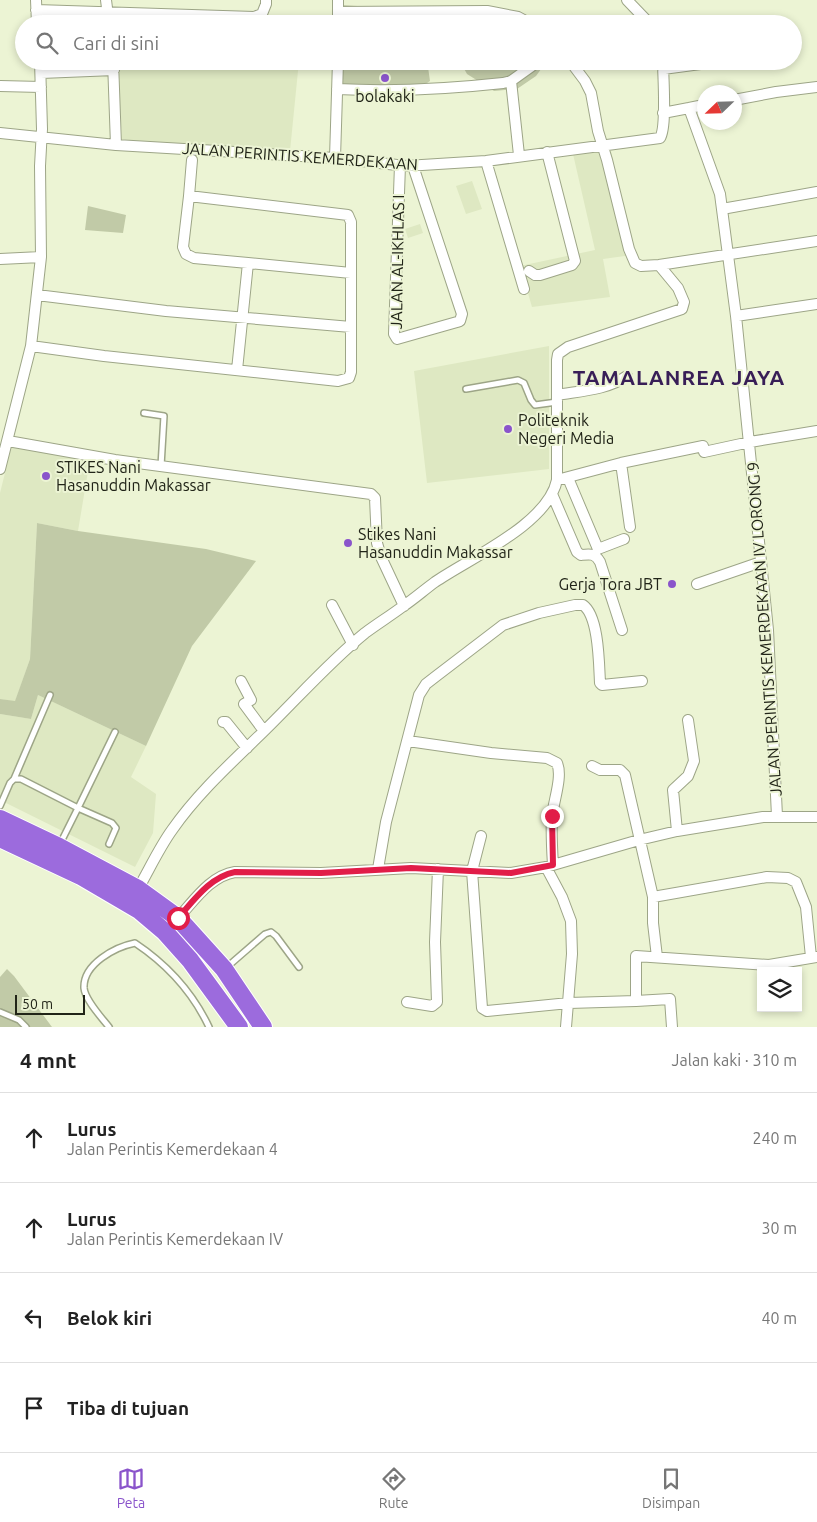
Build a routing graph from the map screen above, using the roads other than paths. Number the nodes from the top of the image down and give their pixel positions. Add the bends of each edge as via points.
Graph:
1 (106, 0) edge
2 (266, 0) edge
3 (338, 0) edge
4 (628, 0) edge
5 (36, 5) edge
6 (108, 11) junction
7 (338, 12) joint
8 (108, 15) edge
9 (205, 15) edge
10 (259, 15) edge
11 (508, 15) edge
12 (642, 15) edge
13 (41, 70) edge
14 (72, 70) edge
15 (113, 70) edge
16 (338, 70) edge
17 (526, 70) edge
18 (576, 70) edge
19 (663, 70) edge
20 (41, 73) junction
21 (510, 81) junction
22 (0, 86) edge
23 (41, 87) junction
24 (817, 87) edge
25 (338, 89) junction
26 (742, 98) edge
27 (697, 106) edge
28 (689, 108) junction
29 (663, 113) junction
30 (0, 133) edge
31 (42, 138) junction
32 (116, 145) junction
33 (603, 146) junction
34 (547, 152) junction
35 (519, 156) junction
36 (335, 158) junction
37 (192, 160) dead end
38 (486, 160) junction
39 (400, 165) junction
40 (413, 166) junction
41 (817, 192) edge
42 (189, 196) junction
43 (722, 209) junction
44 (817, 240) edge
45 (728, 255) junction
46 (42, 257) junction
47 (0, 259) edge
48 (248, 263) junction
49 (659, 265) junction
50 (529, 271) dead end
51 (351, 273) junction
52 (524, 289) dead end
53 (37, 295) junction
54 (817, 304) edge
55 (242, 316) junction
56 (736, 316) junction
57 (351, 327) junction
58 (31, 346) junction
59 (237, 370) junction
60 (627, 376) dead end
61 (466, 389) dead end
62 (557, 398) junction
63 (144, 413) dead end
64 (817, 431) edge
65 (8, 441) junction
66 (750, 442) junction
67 (620, 463) junction
68 (161, 466) junction
69 (0, 469) edge
70 (563, 479) junction
71 (552, 494) junction
72 (630, 527) dead end
73 (624, 539) dead end
74 (762, 562) junction
75 (697, 584) dead end
76 (332, 605) dead end
77 (404, 606) junction
78 (622, 630) dead end
79 (353, 644) junction
80 (241, 681) dead end
81 (642, 681) dead end
82 (50, 695) dead end
83 (688, 720) dead end
84 (223, 722) dead end
85 (264, 731) junction
86 (114, 732) dead end
87 (408, 742) junction
88 (247, 748) junction
89 (592, 766) dead end
90 (14, 779) junction
91 (0, 806) edge
92 (78, 808) junction
93 (777, 816) junction
94 (817, 817) edge
95 (0, 819) edge
96 (677, 831) junction
97 (481, 836) dead end
98 (0, 838) edge
99 (639, 840) junction
100 (109, 844) dead end
101 (59, 847) junction
102 (549, 866) junction
103 (378, 869) junction
104 (438, 869) junction
105 (472, 871) junction
106 (138, 889) junction
107 (653, 897) junction
108 (178, 918) junction
109 (657, 957) junction
110 (814, 957) edge
111 (299, 967) dead end
112 (224, 969) junction
113 (636, 1001) junction
114 (407, 1002) dead end
115 (569, 1004) junction
116 (0, 1012) edge
117 (26, 1027) edge
118 (109, 1027) edge
119 (208, 1027) edge
120 (239, 1027) edge
121 (263, 1027) edge
122 (566, 1027) edge
123 (672, 1027) edge

1 - 6 street
2 - 10 street
3 - 7 street
4 - 12 street
5 - 6 street
6 - 8 street
6 - 9 street
7 - 11 street via 487,11
13 - 20 street
14 - 20 street
15 - 32 street
16 - 25 street
17 - 21 street
18 - 33 street via 591,94
19 - 29 street
20 - 23 street
21 - 25 street via 388,92
21 - 35 street
22 - 23 street
23 - 31 street
24 - 26 street
25 - 36 street
27 - 28 street
28 - 29 street
28 - 43 street, JALAN PERINTIS KEMERDEKAAN IV LORONG 9 via 720,194
29 - 33 street, JALAN PERINTIS KEMERDEKAAN via 660,138
30 - 31 street, JALAN PERINTIS KEMERDEKAAN
31 - 32 street, JALAN PERINTIS KEMERDEKAAN
31 - 46 street
32 - 36 street, JALAN PERINTIS KEMERDEKAAN
33 - 34 street, JALAN PERINTIS KEMERDEKAAN
33 - 49 street via 632,258 642,266
34 - 35 street, JALAN PERINTIS KEMERDEKAAN
34 - 50 street via 575,260 572,265 540,275
35 - 38 street, JALAN PERINTIS KEMERDEKAAN
36 - 39 street, JALAN PERINTIS KEMERDEKAAN
37 - 42 street
38 - 40 street, JALAN PERINTIS KEMERDEKAAN
38 - 52 street
39 - 40 street, JALAN PERINTIS KEMERDEKAAN
39 - 40 street, JALAN AL-IKHLAS I via 394,334 397,339 460,321 462,314
41 - 43 street
42 - 48 street via 183,247 186,254 194,258
42 - 51 street via 348,215 352,222
43 - 45 street, JALAN PERINTIS KEMERDEKAAN IV LORONG 9
44 - 45 street
45 - 49 street
45 - 56 street, JALAN PERINTIS KEMERDEKAAN IV LORONG 9
46 - 47 street
46 - 53 street
48 - 51 street
48 - 55 street
49 - 62 street via 681,294 684,306 562,351 557,360
51 - 57 street
53 - 55 street
53 - 58 street
54 - 56 street
55 - 57 street
55 - 59 street
56 - 66 street, JALAN PERINTIS KEMERDEKAAN IV LORONG 9
57 - 59 street via 351,372 350,378 344,381
58 - 59 street
58 - 65 street
60 - 62 street via 602,387
61 - 62 lane via 518,380 524,383 535,405
62 - 70 street
63 - 68 lane via 164,416
64 - 66 street
65 - 68 street
65 - 69 street
66 - 67 street via 704,452 703,446
66 - 74 street, JALAN PERINTIS KEMERDEKAAN IV LORONG 9
67 - 70 street
67 - 72 street
68 - 77 street via 371,494 375,498 380,557
70 - 71 street
70 - 73 street via 598,549
71 - 77 street via 521,528 452,570
71 - 78 street via 577,552 594,555 600,562
74 - 75 street
74 - 93 street, JALAN PERINTIS KEMERDEKAAN IV LORONG 9
76 - 79 street
77 - 79 street
79 - 85 street
80 - 85 street via 250,700 244,704
81 - 87 street via 611,685 600,683 592,616 583,605 539,613 503,625 426,684 419,695
82 - 90 lane
83 - 96 street via 694,761 688,776 673,790
84 - 88 street
85 - 88 street
86 - 92 lane
87 - 102 street via 547,758 557,763
87 - 103 street via 386,822
88 - 106 street via 197,797 171,831
89 - 99 street via 600,770 620,770 625,775
90 - 91 lane
90 - 92 lane via 22,779
92 - 100 lane via 112,823 116,828
92 - 101 lane
93 - 94 street
93 - 96 street
95 - 101 highway
96 - 99 street
97 - 105 street
98 - 120 highway via 81,876 140,910 190,960
99 - 102 street
99 - 107 street
101 - 106 highway
102 - 105 street via 511,873
102 - 115 street via 571,921
103 - 104 street
103 - 108 street via 227,874 200,893
104 - 105 street
104 - 114 street via 437,1002 432,1006
105 - 115 street via 482,1008 487,1011
106 - 108 highway
107 - 109 street
107 - 110 street via 767,877 788,878 796,882 806,907
108 - 112 highway
109 - 110 street via 769,965
109 - 113 street via 636,956
111 - 112 lane via 271,932
112 - 121 highway
113 - 115 street
113 - 123 street via 670,999
115 - 122 street
116 - 117 lane via 19,1020
118 - 119 lane via 84,990 86,974 101,959 135,943 177,977 196,1002

